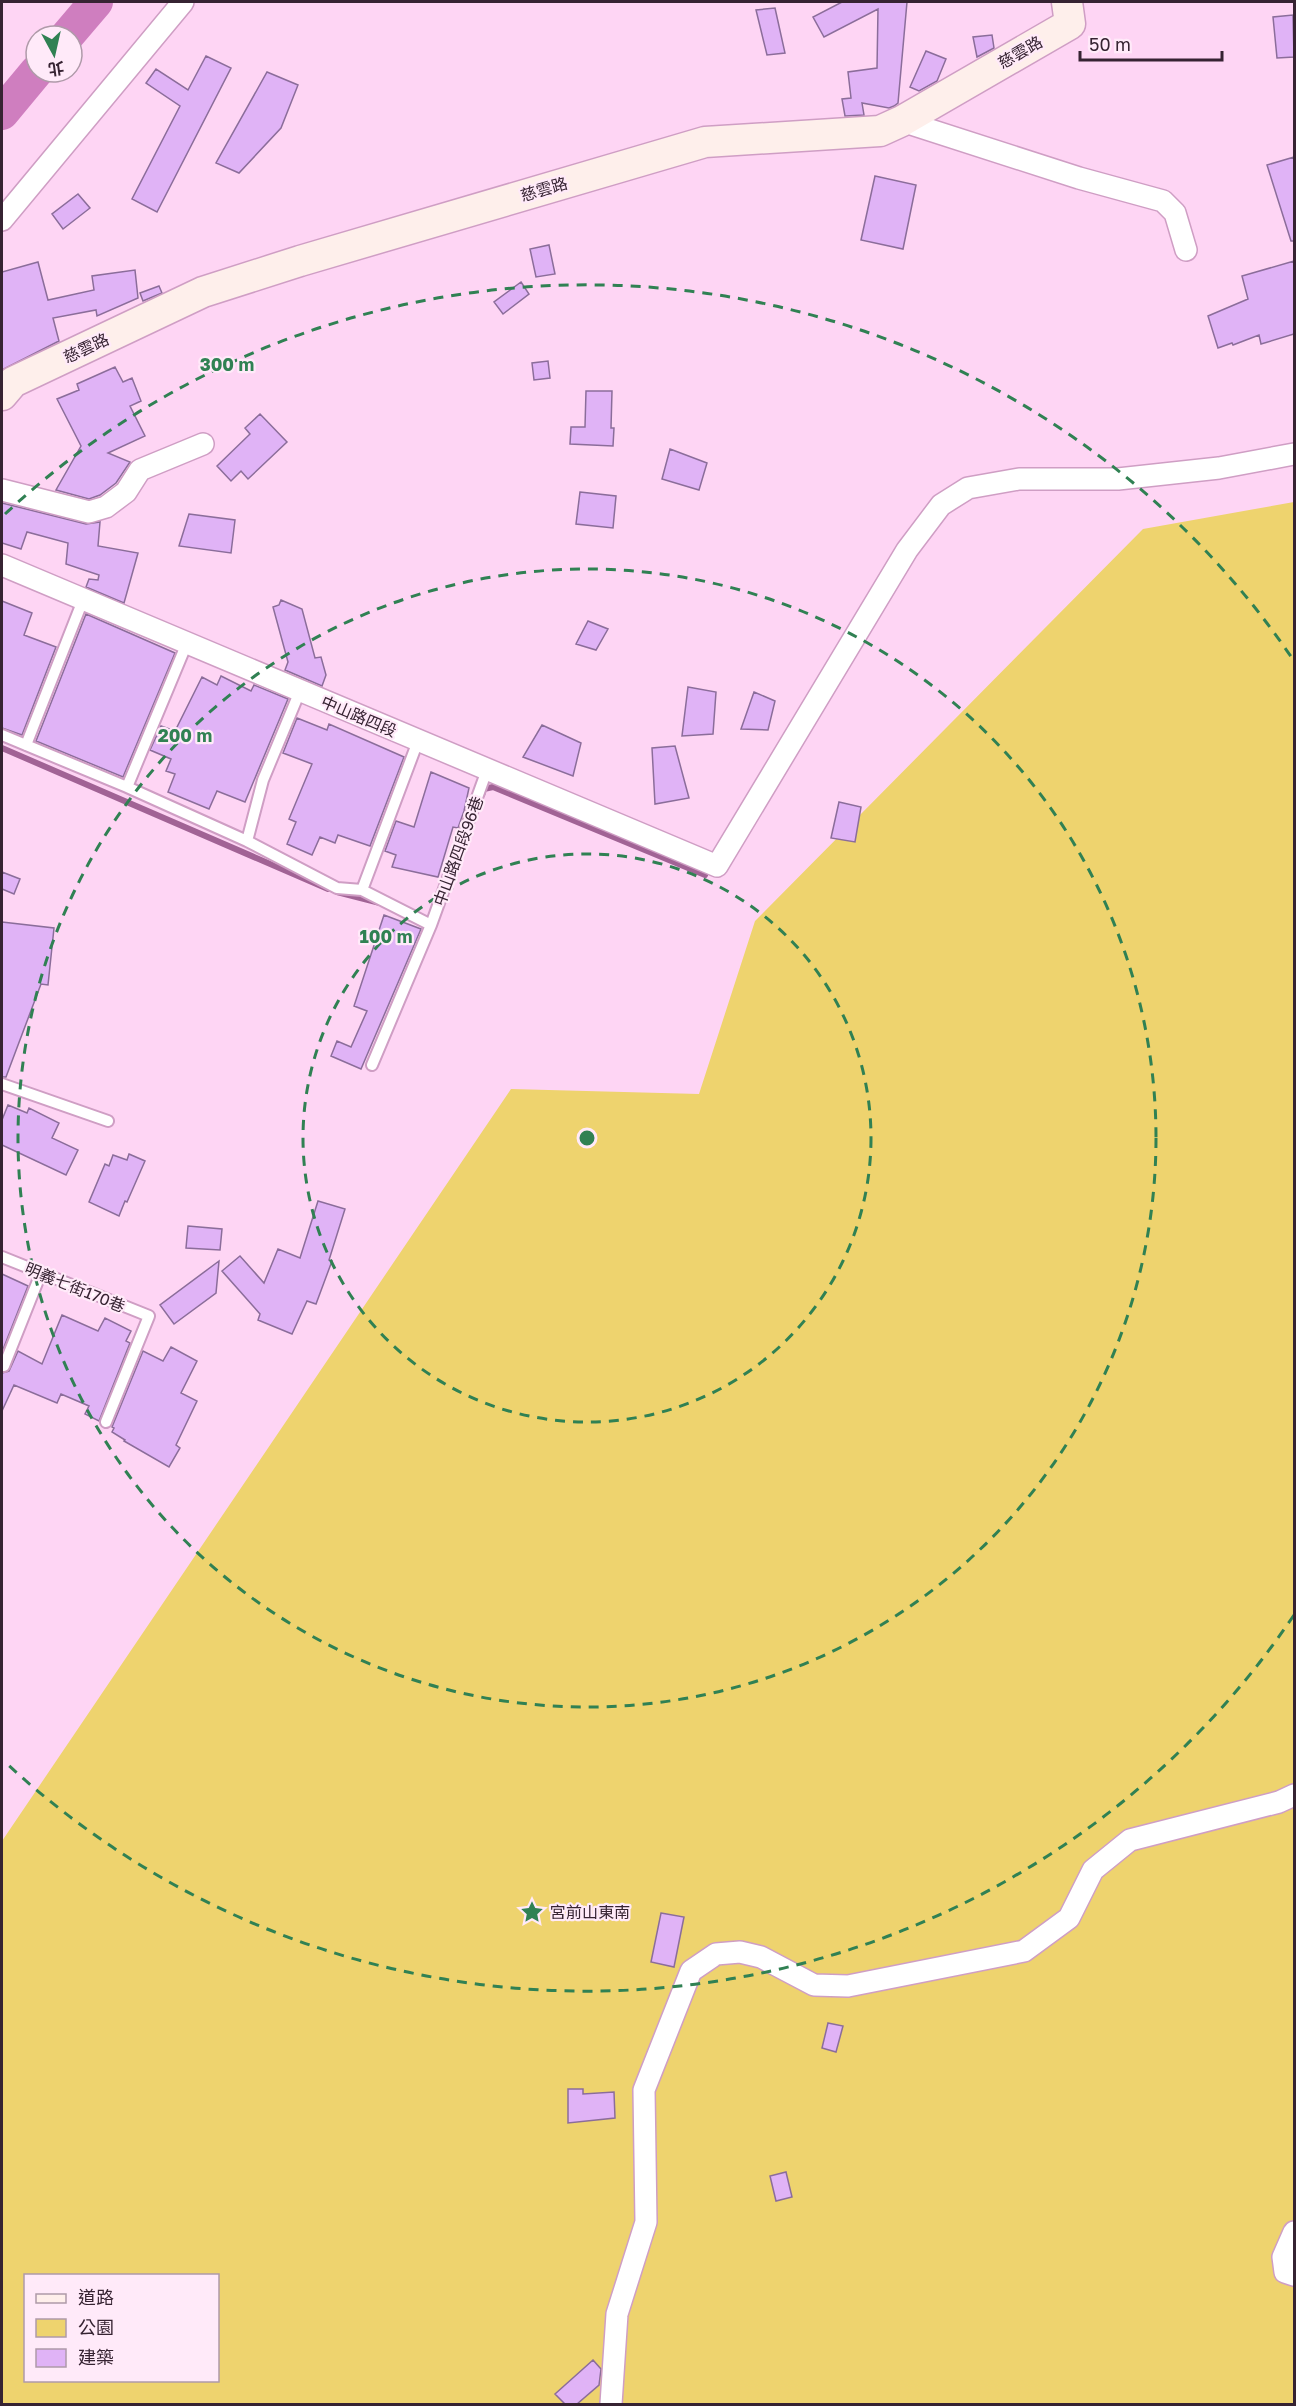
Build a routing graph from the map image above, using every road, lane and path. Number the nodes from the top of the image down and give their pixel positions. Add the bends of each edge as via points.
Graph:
1 (183, 2) edge
2 (1067, 2) edge
3 (902, 121) junction
4 (2, 220) edge
5 (1186, 250) dead end
6 (2, 395) edge
7 (203, 444) dead end
8 (1294, 454) edge
9 (2, 490) edge
10 (2, 565) edge
11 (83, 600) junction
12 (187, 643) junction
13 (300, 691) junction
14 (2, 735) edge
15 (418, 741) junction
16 (26, 745) junction
17 (487, 770) junction
18 (127, 787) junction
19 (247, 841) junction
20 (362, 890) junction
21 (431, 925) junction
22 (372, 1065) dead end
23 (2, 1084) edge
24 (108, 1121) dead end
25 (2, 1257) edge
26 (41, 1273) junction
27 (4, 1366) dead end
28 (106, 1422) dead end
29 (1294, 1795) edge
30 (1294, 2232) edge
31 (1294, 2275) edge
32 (611, 2404) edge

1 - 4 street
2 - 3 street, 慈雲路 via 1070,24
3 - 5 street via 1163,201 1175,213
3 - 6 street, 慈雲路 via 880,131 705,142 312,258 203,292 14,382
7 - 9 street via 140,470 126,492 106,507 89,512
8 - 17 street, 中山路四段 via 1220,468 1118,479 1019,479 968,488 941,505 907,550 717,866
10 - 11 street, 中山路四段
11 - 12 street, 中山路四段
11 - 16 lane
12 - 13 street, 中山路四段
12 - 18 lane
13 - 15 street, 中山路四段
13 - 19 lane via 263,780
14 - 16 lane
15 - 17 street, 中山路四段
15 - 20 lane
16 - 18 lane
17 - 21 lane, 中山路四段96巷
18 - 19 lane
19 - 20 lane via 337,888
20 - 21 lane
21 - 22 lane, 中山路四段96巷
23 - 24 lane
25 - 26 lane, 明義七街170巷
26 - 27 lane
26 - 28 lane, 明義七街170巷 via 148,1316
29 - 32 street via 1130,1840 1093,1870 1069,1918 1024,1951 848,1986 814,1985 761,1957 740,1952 716,1954 691,1971 644,2090 646,2222 617,2314
30 - 31 street via 1283,2257 1285,2272

